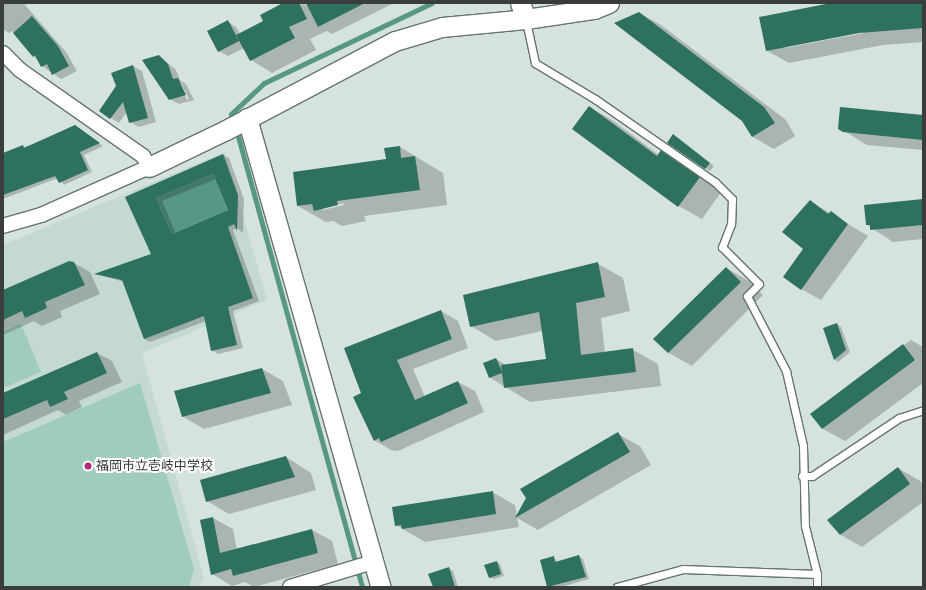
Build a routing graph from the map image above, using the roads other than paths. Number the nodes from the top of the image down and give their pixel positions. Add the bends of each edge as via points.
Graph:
1 (609, 3) edge
2 (522, 9) edge
3 (3, 53) edge
4 (247, 118) junction
5 (149, 167) junction
6 (3, 226) edge
7 (923, 410) edge
8 (802, 476) junction
9 (369, 563) junction
10 (817, 574) junction
11 (290, 587) edge
12 (381, 587) edge
13 (617, 587) edge
14 (817, 587) edge

1 - 2 street via 594,9
2 - 4 street via 442,27 395,41
2 - 8 lane via 535,63 595,99 715,182 732,199 731,224 722,247 759,284 747,296 786,370 803,446
3 - 5 street via 20,70 143,156
4 - 5 street
4 - 9 street
5 - 6 street via 41,215
7 - 8 lane via 899,418 812,476
8 - 10 lane via 805,526
9 - 11 street
9 - 12 street
10 - 13 lane via 683,569
10 - 14 lane

